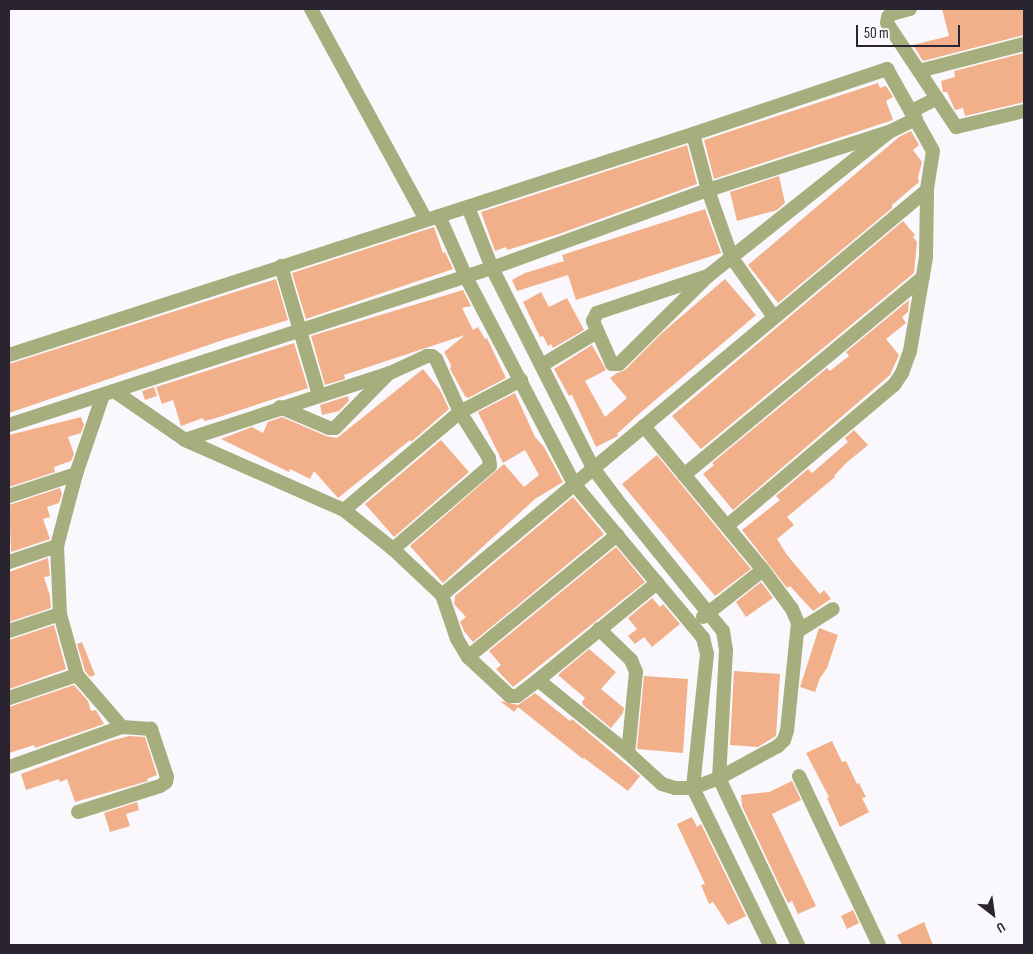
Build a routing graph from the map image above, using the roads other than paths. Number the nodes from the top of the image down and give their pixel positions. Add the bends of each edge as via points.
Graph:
1 (311, 9) edge
2 (910, 9) edge
3 (1024, 44) edge
4 (919, 71) junction
5 (922, 108) junction
6 (1024, 111) edge
7 (890, 132) junction
8 (693, 134) junction
9 (708, 190) junction
10 (927, 190) junction
11 (468, 207) junction
12 (433, 218) junction
13 (732, 258) junction
14 (281, 266) junction
15 (492, 268) junction
16 (708, 276) junction
17 (923, 276) junction
18 (466, 277) junction
19 (774, 317) junction
20 (299, 330) junction
21 (597, 332) junction
22 (9, 354) edge
23 (542, 365) junction
24 (390, 372) junction
25 (521, 380) junction
26 (109, 393) junction
27 (319, 395) junction
28 (280, 407) junction
29 (460, 412) junction
30 (9, 425) edge
31 (644, 426) junction
32 (186, 440) junction
33 (593, 468) junction
34 (76, 474) junction
35 (684, 475) junction
36 (574, 484) junction
37 (9, 496) edge
38 (344, 510) junction
39 (728, 526) junction
40 (617, 535) junction
41 (57, 546) junction
42 (393, 549) junction
43 (9, 562) edge
44 (764, 570) junction
45 (657, 583) junction
46 (442, 594) junction
47 (833, 609) dead end
48 (709, 612) junction
49 (60, 614) junction
50 (694, 625) junction
51 (600, 629) junction
52 (9, 631) edge
53 (798, 631) junction
54 (468, 657) junction
55 (77, 675) junction
56 (538, 680) junction
57 (9, 698) edge
58 (122, 727) junction
59 (628, 753) junction
60 (9, 767) edge
61 (799, 776) dead end
62 (721, 782) junction
63 (696, 793) junction
64 (78, 812) dead end
65 (770, 945) edge
66 (798, 945) edge
67 (879, 945) edge

1 - 12 street
2 - 4 street via 891,14 887,20
3 - 4 street
4 - 5 street
5 - 6 street via 956,127
5 - 7 street
5 - 8 street via 885,69
5 - 10 street via 933,151
7 - 9 street
7 - 13 street
8 - 9 street
8 - 11 street
9 - 13 street
9 - 15 street
10 - 17 street
10 - 19 street
11 - 12 street
11 - 15 street
12 - 14 street
12 - 18 street
13 - 16 street
13 - 19 street
14 - 20 street
14 - 22 street
15 - 18 street
15 - 23 street
16 - 21 street via 597,313 593,321
16 - 21 street via 619,364 612,364
17 - 35 street
17 - 39 street via 910,351 894,386
18 - 20 street
18 - 25 street
19 - 31 street
20 - 26 street
20 - 27 street
21 - 23 street
23 - 33 street
24 - 27 street
24 - 28 street via 335,428
24 - 29 street via 432,356
25 - 29 street
25 - 36 street
26 - 30 street
26 - 32 street
26 - 34 street
27 - 28 street
28 - 32 street
29 - 38 street
29 - 42 street via 489,458 490,466
31 - 33 street
31 - 35 street
32 - 38 street
33 - 36 street
33 - 48 street
34 - 37 street
34 - 41 street
35 - 39 street
36 - 40 street
36 - 46 street
38 - 42 street
39 - 44 street
40 - 45 street
40 - 54 street
41 - 43 street
41 - 49 street
42 - 46 street
44 - 48 street
44 - 53 street via 792,609
45 - 50 street
45 - 51 street
46 - 54 street via 457,639
47 - 53 street
48 - 50 street
48 - 62 street via 723,631 726,650
49 - 52 street
49 - 55 street
50 - 63 street via 703,638 707,654
51 - 56 street
51 - 59 street via 631,660 636,672
53 - 62 street via 788,731 784,740
54 - 56 street via 510,696 517,696
55 - 57 street
55 - 58 street
56 - 59 street
58 - 60 street
58 - 64 street via 151,729 166,782
59 - 63 street via 662,784
61 - 67 street
62 - 63 street
62 - 66 street
63 - 65 street

